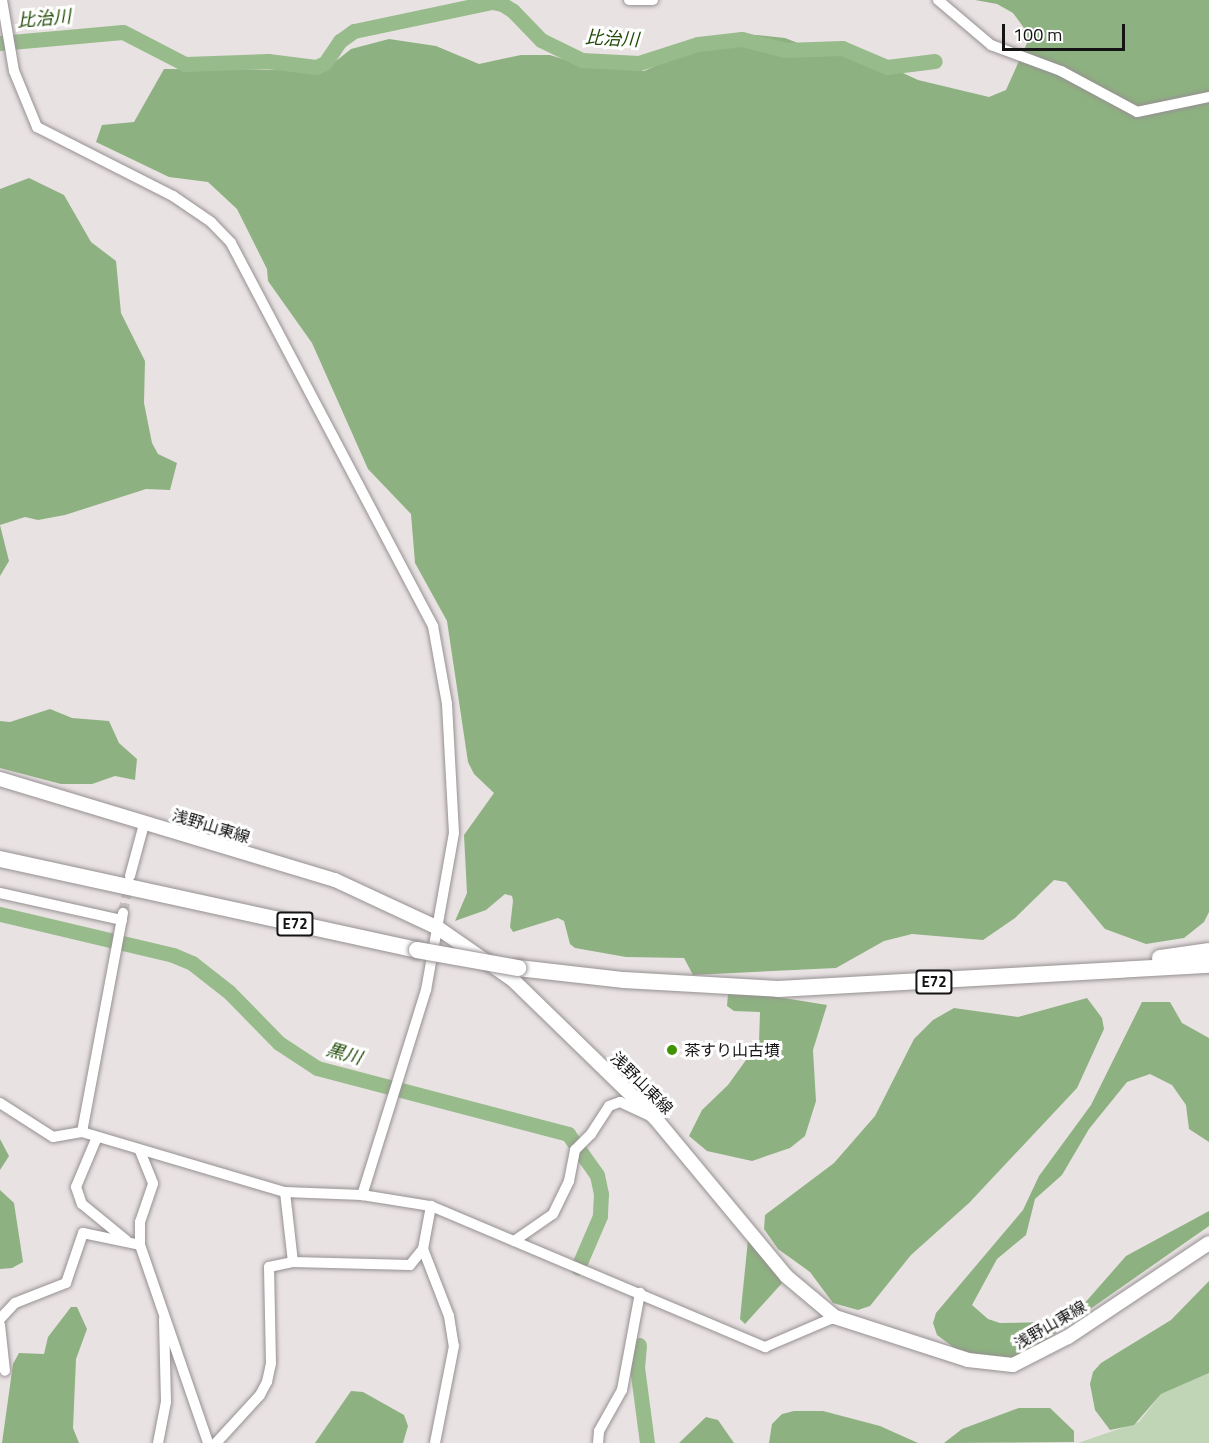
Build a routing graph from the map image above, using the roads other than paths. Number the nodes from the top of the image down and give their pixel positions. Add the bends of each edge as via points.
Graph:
1 (2, 0) edge
2 (629, 0) edge
3 (653, 0) edge
4 (938, 0) edge
5 (5, 53) edge
6 (1209, 97) edge
7 (0, 779) edge
8 (144, 824) junction
9 (0, 848) edge
10 (0, 859) edge
11 (130, 876) tunnel mouth
12 (0, 893) edge
13 (172, 896) junction
14 (438, 928) junction
15 (1209, 951) edge
16 (1209, 960) edge
17 (1209, 965) edge
18 (1108, 966) junction
19 (659, 982) junction
20 (0, 1103) edge
21 (656, 1118) junction
22 (82, 1132) junction
23 (97, 1137) junction
24 (140, 1151) junction
25 (285, 1192) junction
26 (362, 1195) junction
27 (431, 1206) junction
28 (514, 1241) junction
29 (128, 1242) junction
30 (1209, 1243) edge
31 (140, 1245) junction
32 (423, 1249) junction
33 (293, 1262) junction
34 (640, 1293) junction
35 (15, 1304) junction
36 (0, 1305) edge
37 (164, 1307) junction
38 (835, 1317) junction
39 (0, 1319) edge
40 (0, 1324) edge
41 (5, 1371) dead end
42 (158, 1443) edge
43 (208, 1443) edge
44 (216, 1443) edge
45 (435, 1443) edge
46 (598, 1443) edge

1 - 5 street
2 - 3 street
4 - 6 street via 991,45 1061,71 1137,112
5 - 14 street via 32,120 43,133 173,196 211,222 231,243 410,577 433,626 440,655 454,773 454,833
7 - 8 main road, 浅野山東線
8 - 11 street
8 - 14 main road, 浅野山東線 via 335,880
9 - 13 highway, E72
10 - 13 highway, E72
12 - 22 street via 122,916
13 - 19 highway, E72, bridge via 518,968
14 - 21 main road, 浅野山東線 via 513,980
14 - 26 street via 426,990
15 - 18 highway
16 - 18 highway, E72
17 - 19 highway, E72 via 777,989
18 - 19 highway, E72 via 964,975
20 - 22 street via 53,1137
21 - 28 street via 620,1102 609,1106 575,1150 569,1181 553,1214
21 - 38 main road, 浅野山東線 via 786,1276
22 - 23 street
23 - 24 street
23 - 29 street via 76,1187 82,1204
24 - 25 street
24 - 31 street via 153,1184 140,1222
25 - 26 street
25 - 33 street
26 - 27 street
27 - 28 street
27 - 32 street
28 - 34 street
29 - 31 street
29 - 35 street via 83,1233 66,1283
30 - 38 main road, 浅野山東線 via 1068,1336 1013,1365 968,1360
31 - 37 street
32 - 33 street via 410,1265
32 - 45 street via 449,1316 454,1346
33 - 44 street via 269,1267 271,1364 267,1382 246,1412
34 - 38 street via 765,1347
34 - 46 street via 622,1390 602,1425
35 - 36 street
35 - 39 street
37 - 42 street via 166,1402
37 - 43 street
40 - 41 street

